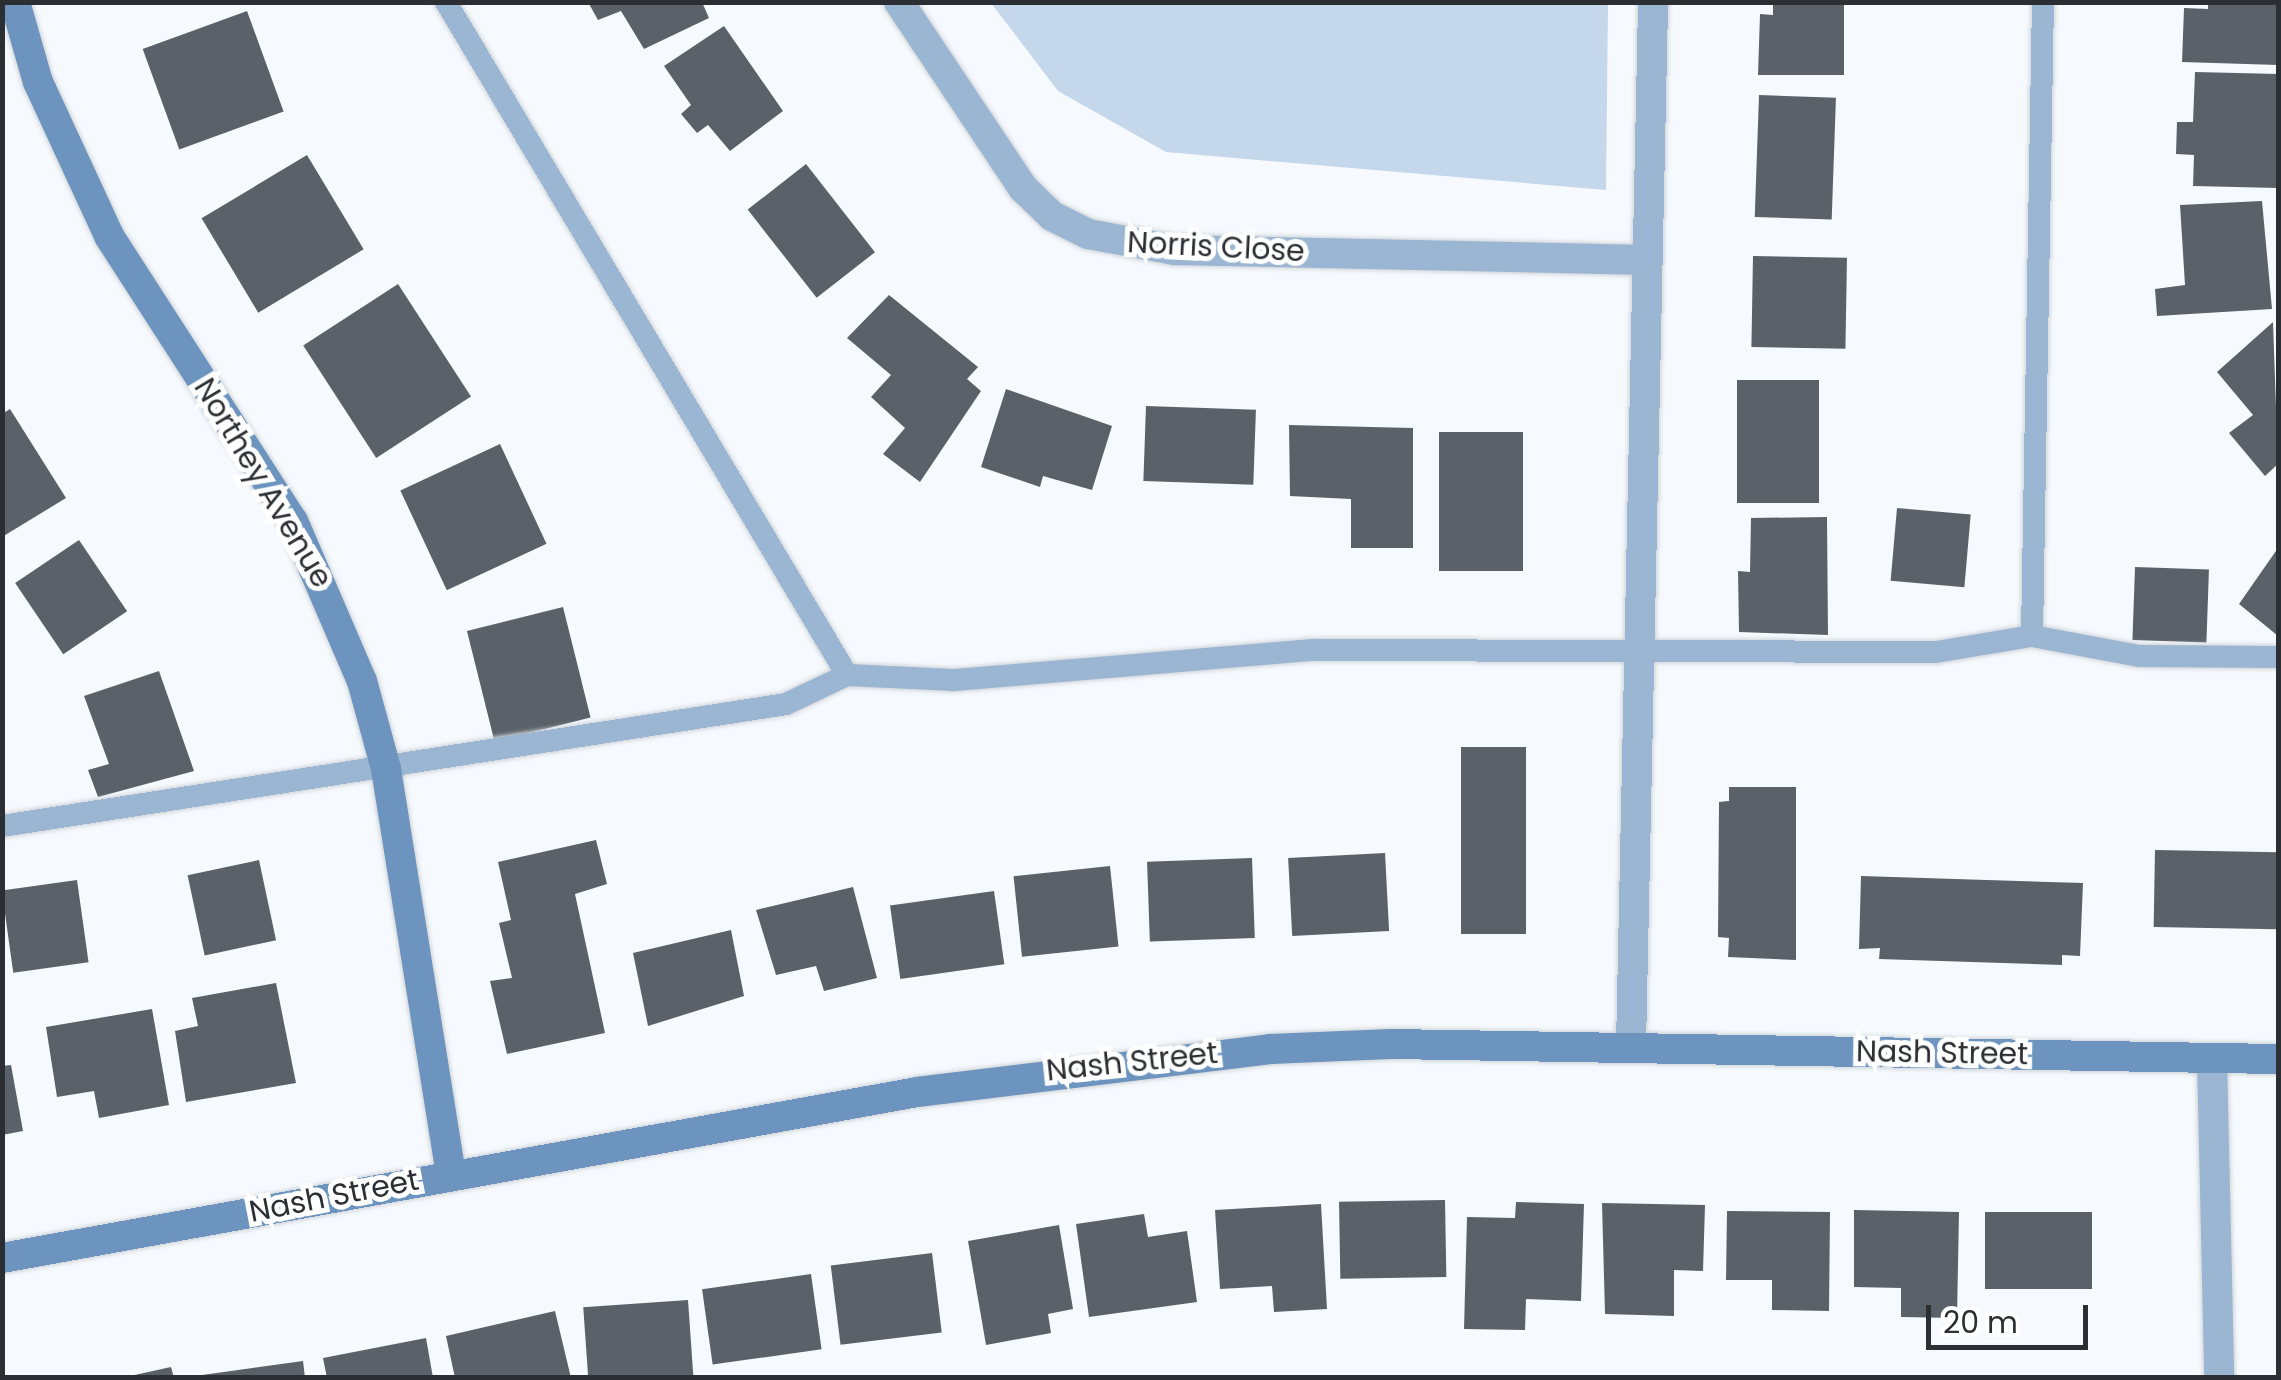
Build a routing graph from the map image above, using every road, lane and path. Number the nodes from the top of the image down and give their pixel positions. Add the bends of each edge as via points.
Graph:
1 (16, 2) edge
2 (446, 2) edge
3 (899, 2) edge
4 (1653, 2) edge
5 (2043, 2) edge
6 (1648, 260) junction
7 (2032, 636) junction
8 (1639, 648) junction
9 (2278, 657) edge
10 (847, 675) junction
11 (386, 769) junction
12 (2, 826) edge
13 (1631, 1047) junction
14 (2212, 1058) junction
15 (2278, 1059) edge
16 (451, 1174) junction
17 (2, 1258) edge
18 (2220, 1378) edge

1 - 11 street, Northey Avenue via 38,82 108,236 292,521 331,597
2 - 10 lane
3 - 6 street, Norris Close via 1023,188 1052,216 1088,234 1175,250
4 - 6 street
5 - 7 lane
6 - 8 street
7 - 8 lane via 1936,652
7 - 9 lane via 2139,656
8 - 10 lane via 1314,650 954,680
8 - 13 street
10 - 11 lane via 786,704
11 - 12 lane
11 - 16 street, Northey Avenue
13 - 14 street, Nash Street
13 - 16 street, Nash Street via 1391,1044 1159,1058 994,1079
14 - 15 street, Nash Street
14 - 18 street
16 - 17 street, Nash Street

